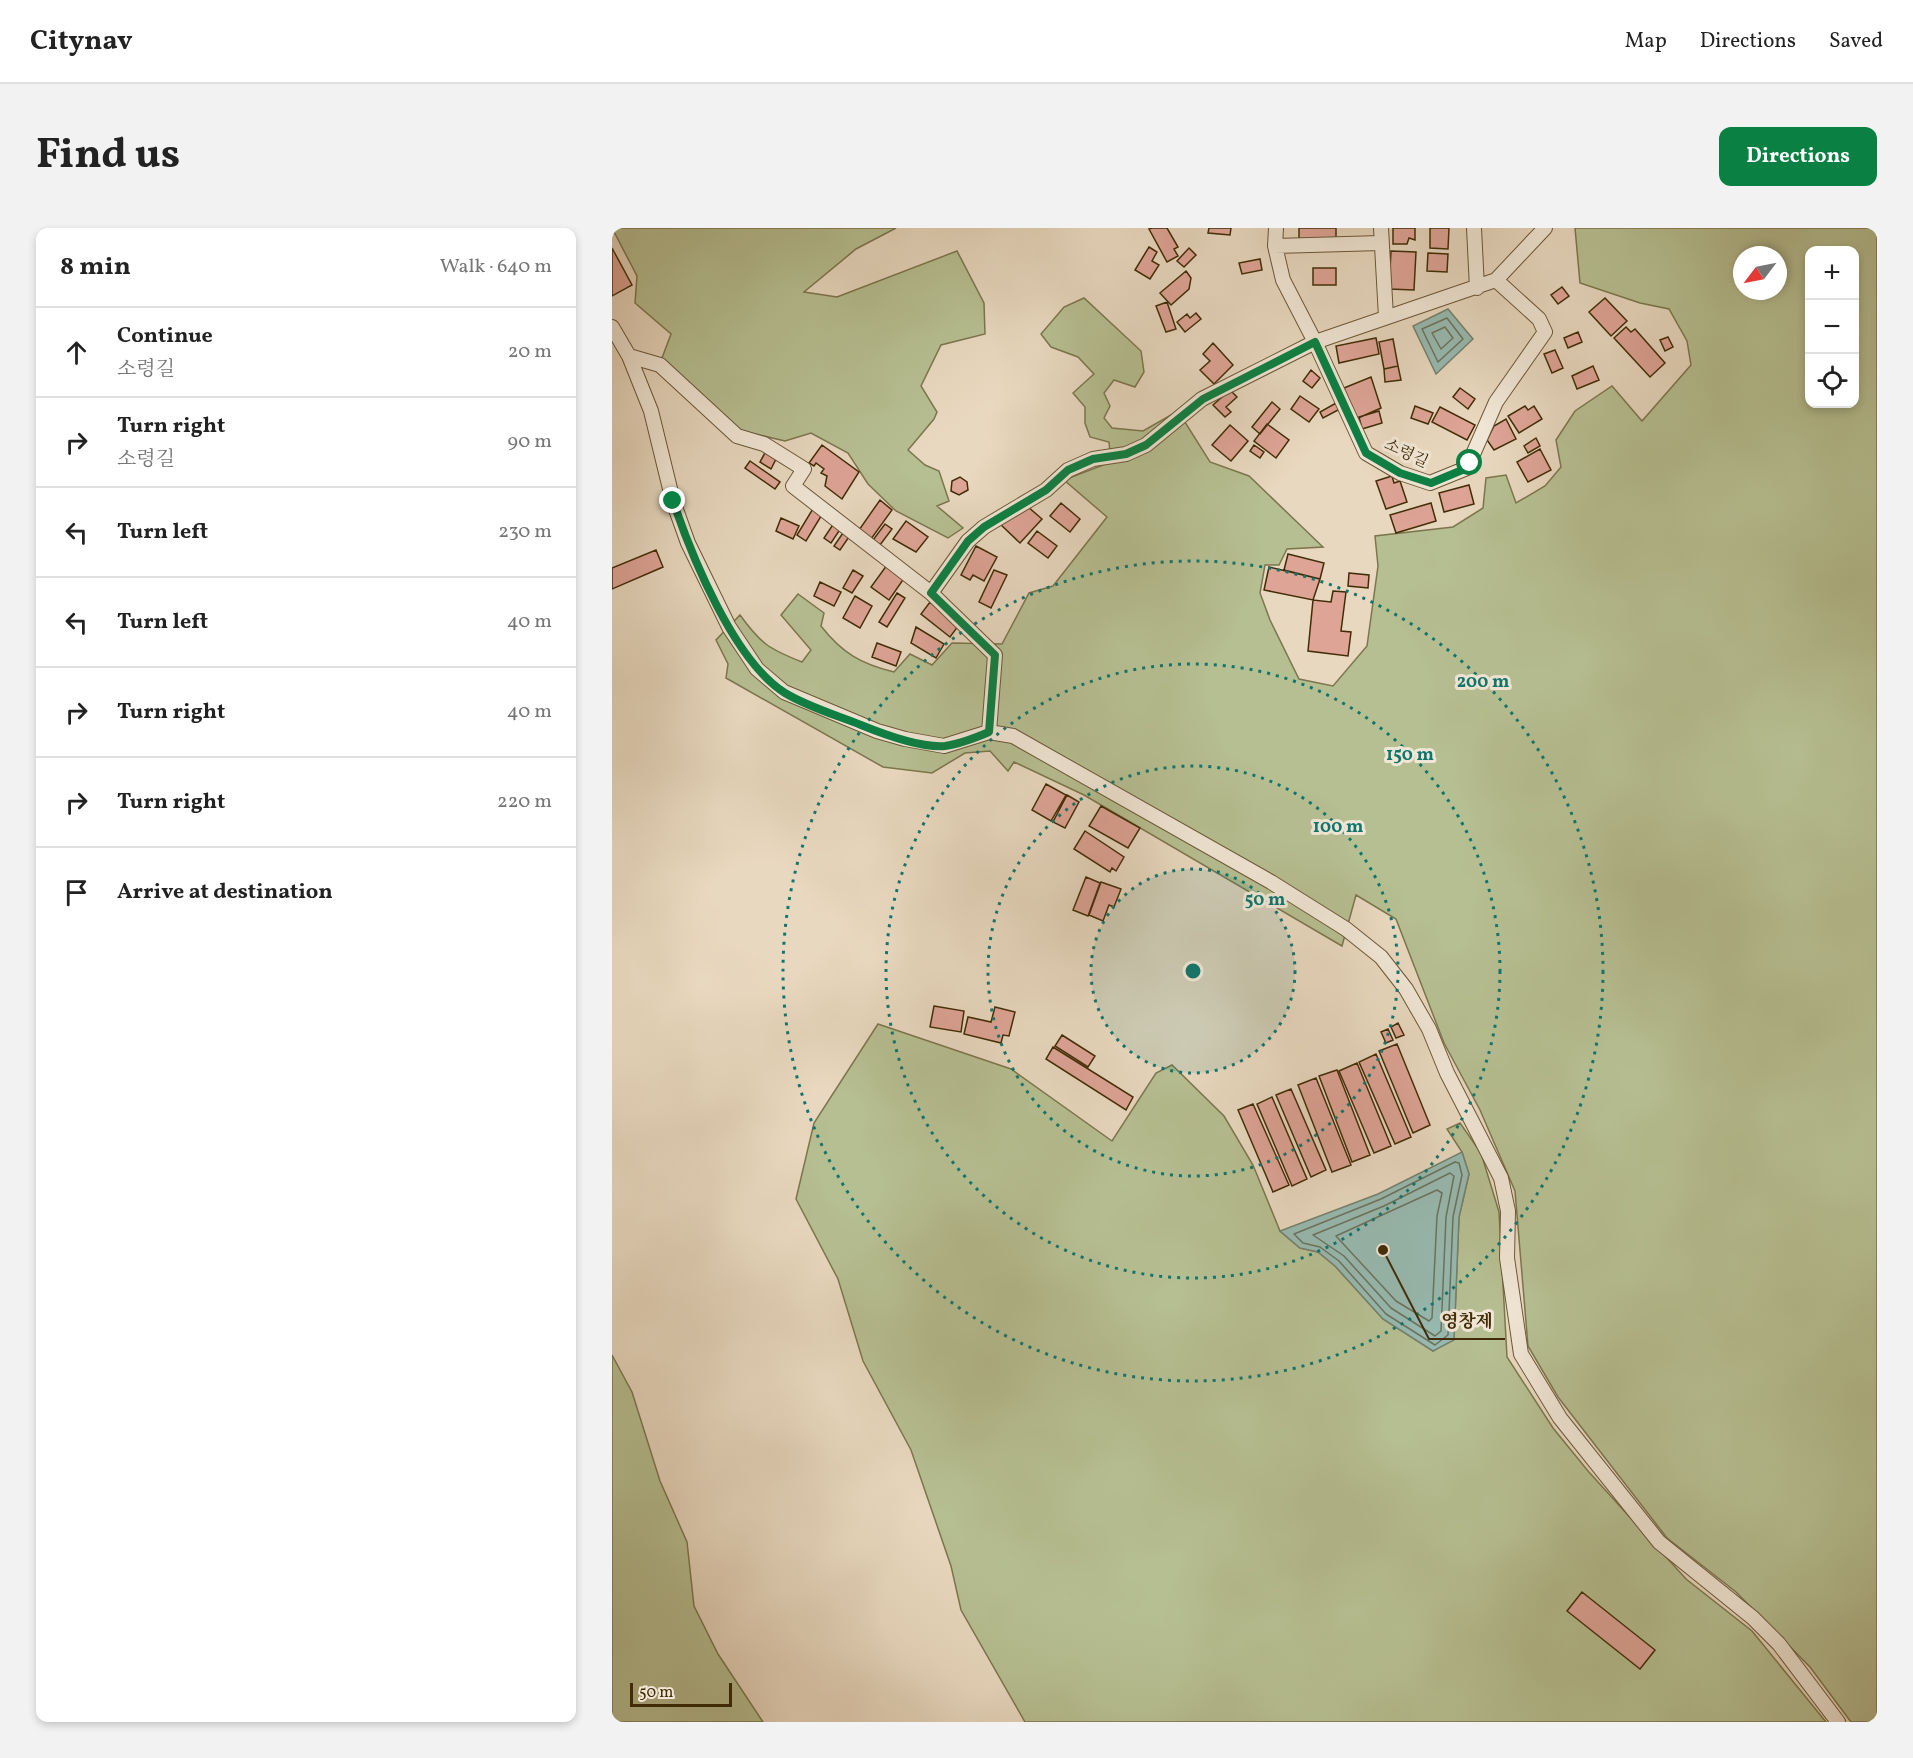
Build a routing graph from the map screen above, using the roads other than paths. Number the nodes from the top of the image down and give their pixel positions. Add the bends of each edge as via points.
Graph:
1 (1276, 228) edge
2 (1382, 228) edge
3 (1474, 228) edge
4 (1545, 228) edge
5 (1381, 243) junction
6 (1275, 246) junction
7 (1496, 280) junction
8 (1477, 288) junction
9 (1386, 317) junction
10 (612, 327) edge
11 (1315, 342) junction
12 (629, 356) junction
13 (931, 593) junction
14 (989, 732) junction
15 (1838, 1722) edge

1 - 6 street, 소령길
2 - 5 street
3 - 8 street
4 - 7 street
5 - 6 street
5 - 9 street
6 - 11 street, 소령길 via 1283,280
7 - 8 street
7 - 11 street, 소령길 via 1539,319 1545,332 1496,402 1467,468 1431,483 1400,473 1366,453
8 - 9 street
9 - 11 street
10 - 12 street
11 - 13 street via 1203,399 1146,445 1068,470 1046,490 968,541
12 - 13 street via 660,365 737,436 764,444 804,469 793,486
12 - 14 street via 651,411 687,543 729,627 757,669 784,692 867,728 905,739 944,746
13 - 14 street via 995,655
14 - 15 street via 1013,736 1272,882 1346,929 1381,957 1430,1029 1447,1073 1501,1178 1508,1211 1507,1258 1521,1354 1560,1418 1659,1542 1753,1618 1808,1680

